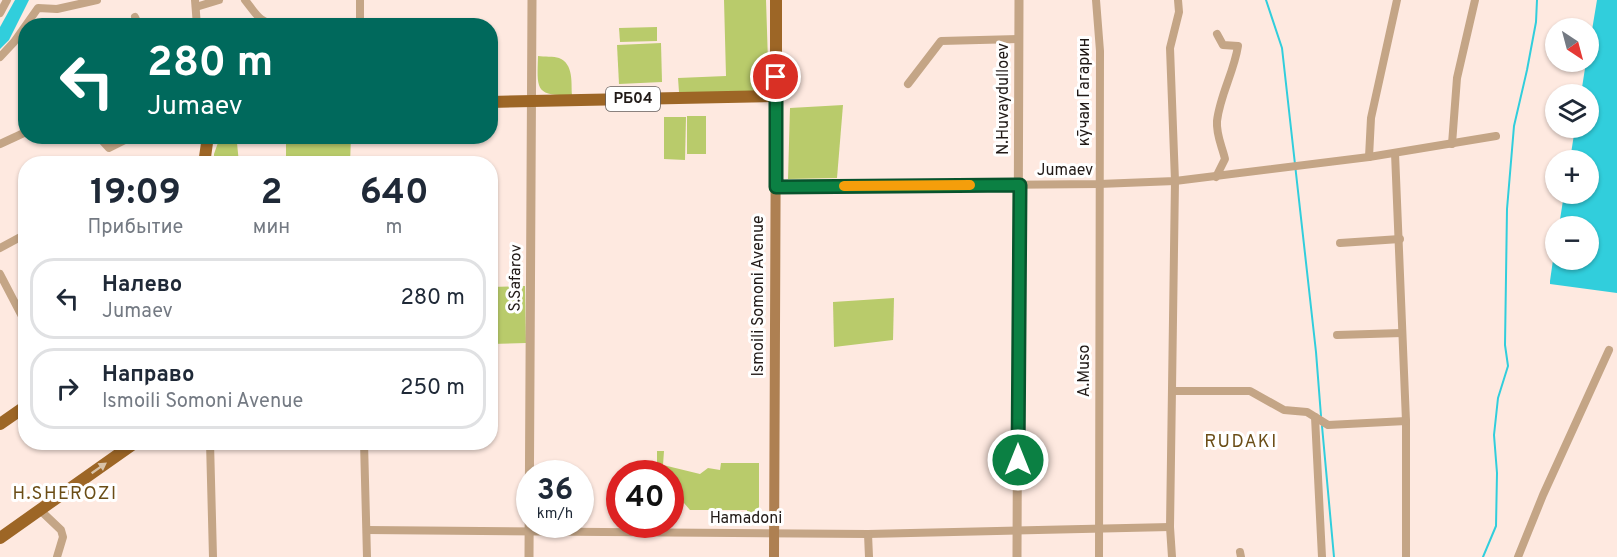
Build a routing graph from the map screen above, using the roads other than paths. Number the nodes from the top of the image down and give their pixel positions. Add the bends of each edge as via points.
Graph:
1 (7, 0) edge
2 (97, 0) edge
3 (219, 0) edge
4 (245, 0) edge
5 (360, 0) edge
6 (532, 0) edge
7 (776, 0) edge
8 (1019, 0) edge
9 (1096, 0) edge
10 (1178, 0) edge
11 (1397, 0) edge
12 (1475, 0) edge
13 (196, 3) edge
14 (38, 4) edge
15 (0, 13) edge
16 (29, 18) edge
17 (197, 18) edge
18 (258, 18) edge
19 (360, 18) edge
20 (1217, 34) dead end
21 (18, 36) edge
22 (1019, 39) junction
23 (0, 57) edge
24 (908, 84) dead end
25 (776, 96) junction
26 (531, 101) junction
27 (498, 102) edge
28 (18, 136) edge
29 (1496, 136) dead end
30 (0, 144) edge
31 (1452, 144) junction
32 (1395, 153) junction
33 (1369, 157) junction
34 (1216, 177) junction
35 (1175, 181) junction
36 (1099, 184) junction
37 (1020, 185) junction
38 (776, 187) junction
39 (18, 238) edge
40 (1400, 239) junction
41 (1340, 243) dead end
42 (0, 248) edge
43 (0, 274) edge
44 (18, 309) edge
45 (1402, 333) junction
46 (1337, 335) dead end
47 (1609, 350) dead end
48 (1172, 391) junction
49 (18, 412) edge
50 (1315, 417) junction
51 (1406, 422) junction
52 (0, 424) edge
53 (125, 450) edge
54 (210, 450) edge
55 (364, 450) edge
56 (530, 460) edge
57 (40, 510) junction
58 (1170, 526) junction
59 (1098, 528) junction
60 (366, 530) junction
61 (1017, 531) junction
62 (516, 532) edge
63 (594, 532) edge
64 (774, 532) junction
65 (868, 534) junction
66 (0, 538) edge
67 (529, 538) edge
68 (57, 557) edge
69 (213, 557) edge
70 (367, 557) edge
71 (529, 557) edge
72 (774, 557) edge
73 (869, 557) edge
74 (1017, 557) edge
75 (1099, 557) edge
76 (1172, 557) edge
77 (1322, 557) edge
78 (1406, 557) edge
79 (1518, 557) edge

1 - 15 street
2 - 14 street via 57,9
3 - 13 street
4 - 18 street
5 - 19 street
6 - 26 street, S.Safarov
7 - 25 main road, Ismoili Somoni Avenue
8 - 22 street, N.Huvaydulloev
9 - 36 street, кӯчаи Гагарин via 1100,51
10 - 35 street via 1170,48
11 - 33 street via 1371,118
12 - 31 street via 1457,78
13 - 17 street
14 - 16 street
20 - 34 street via 1223,45 1238,46 1217,123 1225,159
21 - 23 street
22 - 24 street via 940,41
22 - 37 street, N.Huvaydulloev
25 - 26 main road, РБ04
25 - 38 main road, Ismoili Somoni Avenue
26 - 27 main road, РБ04
26 - 56 street, S.Safarov
28 - 30 street
29 - 31 street, Jumaev
31 - 32 street, Jumaev
32 - 33 street, Jumaev
32 - 40 street
33 - 34 street, Jumaev
34 - 35 street, Jumaev
35 - 36 street, Jumaev
35 - 48 street
36 - 37 street, Jumaev
36 - 59 street, A.Muso
37 - 38 street, Jumaev
37 - 61 street, N.Huvaydulloev
38 - 64 main road, Ismoili Somoni Avenue
39 - 42 street
40 - 41 street
40 - 45 street
43 - 44 street
45 - 46 street
45 - 51 street
47 - 79 street
48 - 50 street via 1250,391 1284,410 1307,412
48 - 58 street
49 - 52 main road
50 - 51 street via 1328,425
50 - 77 street
51 - 78 street
57 -> 53 main road
54 - 69 street
55 - 60 street
57 - 66 main road
57 - 68 street via 61,530 63,537
58 - 59 street, Hamadoni
58 - 76 street
59 - 61 street, Hamadoni
59 - 75 street, A.Muso
60 - 62 street, Hamadoni
60 - 70 street
61 - 65 street, Hamadoni
61 - 74 street, N.Huvaydulloev
63 - 64 street, Hamadoni
64 - 65 street, Hamadoni
64 - 72 main road, Ismoili Somoni Avenue
65 - 73 street
67 - 71 street, S.Safarov

